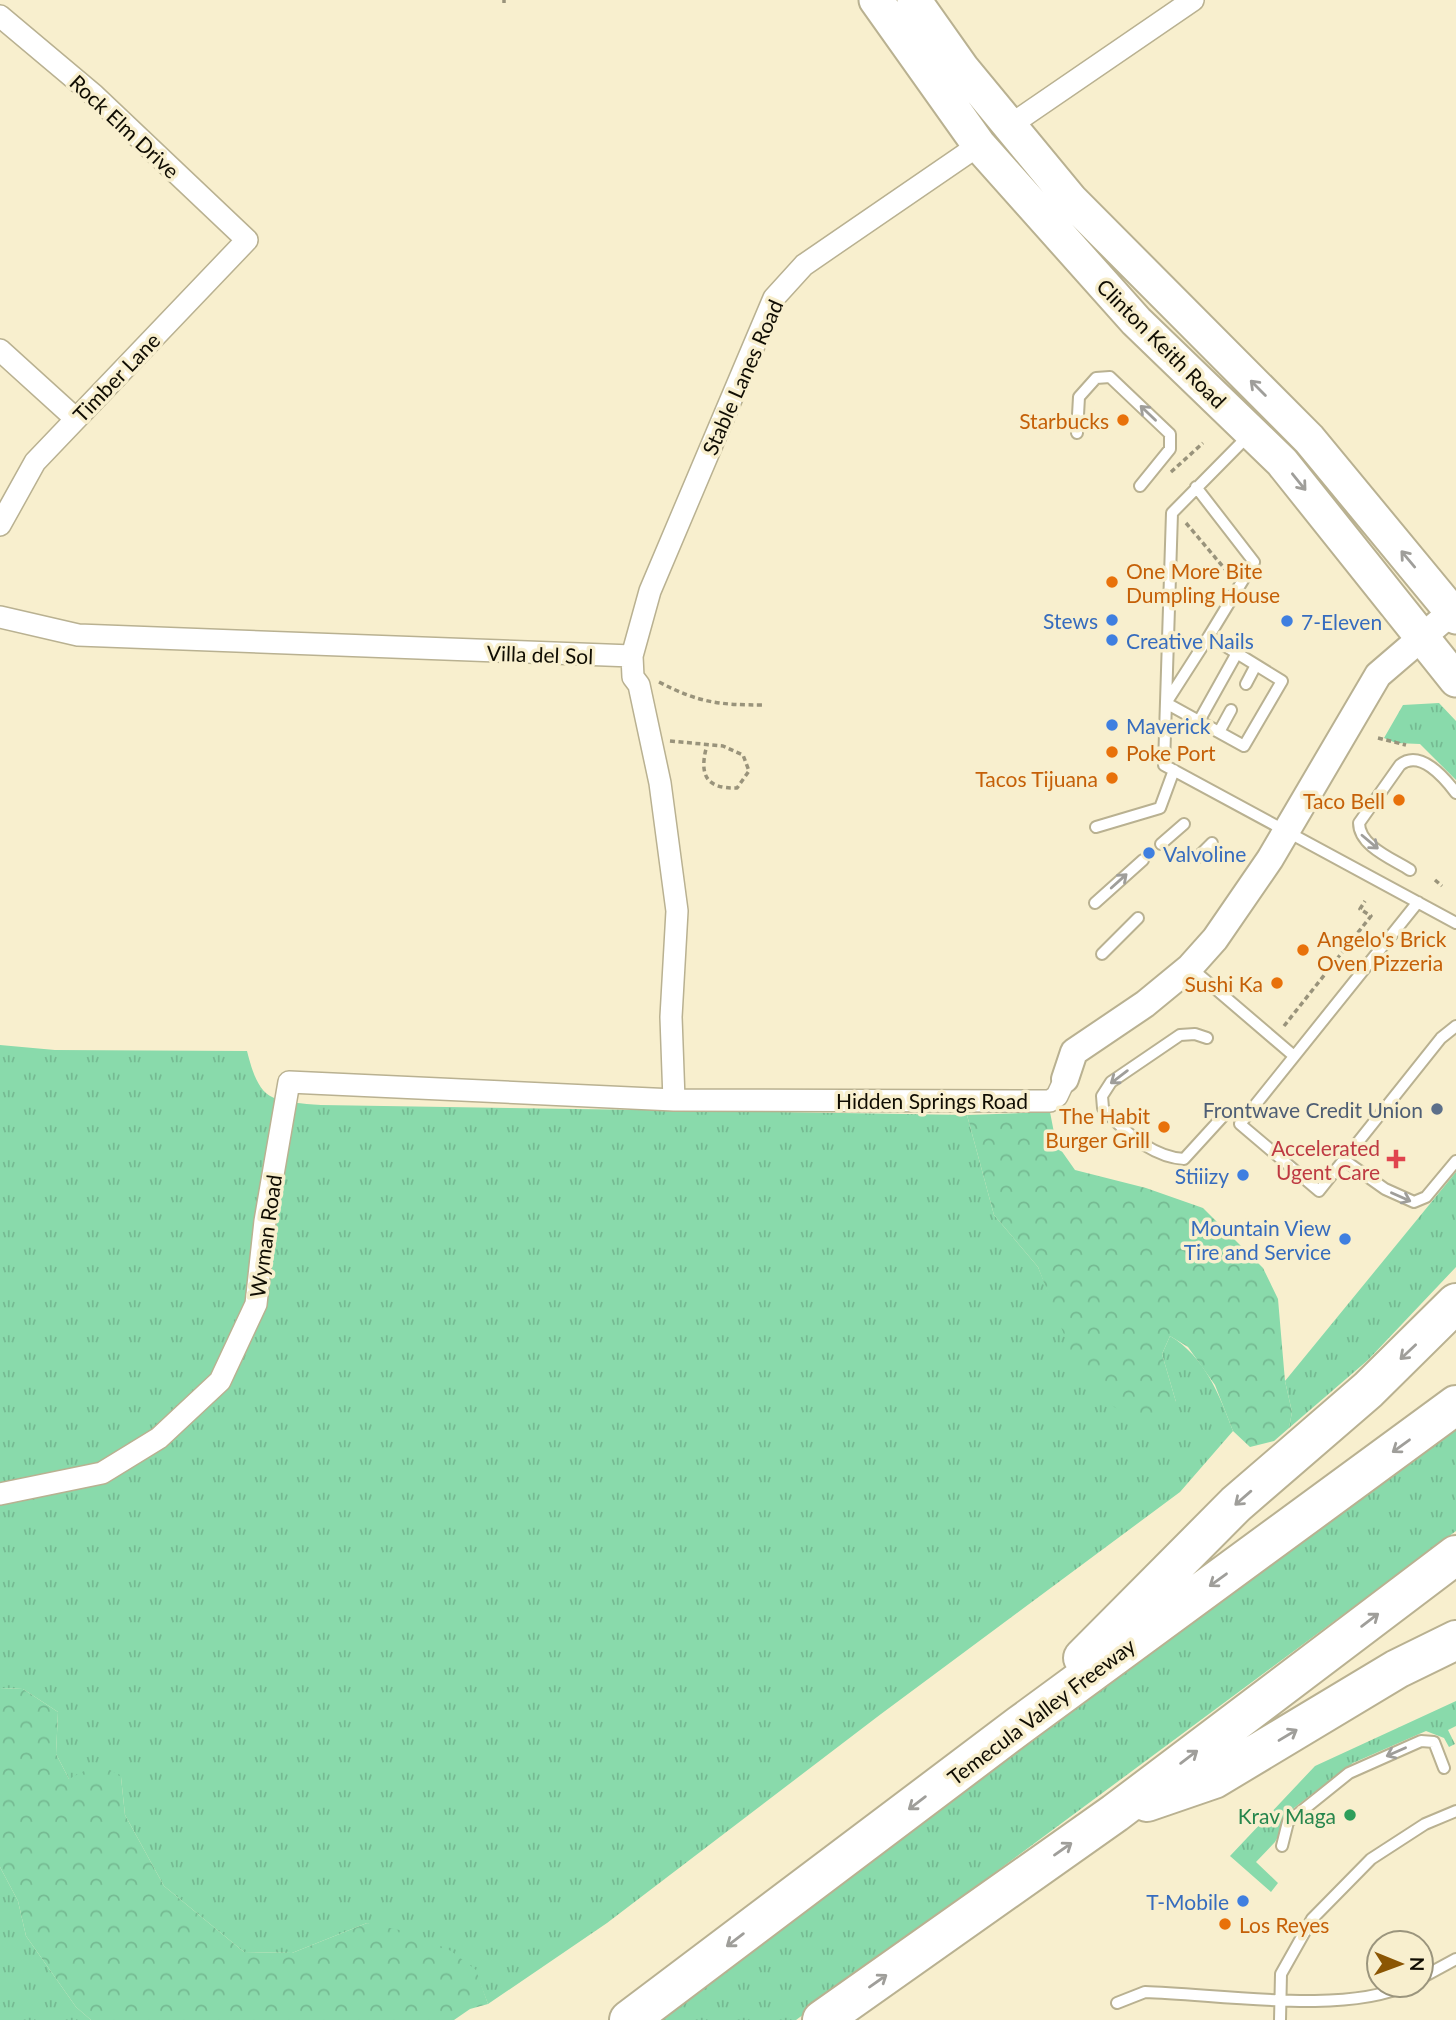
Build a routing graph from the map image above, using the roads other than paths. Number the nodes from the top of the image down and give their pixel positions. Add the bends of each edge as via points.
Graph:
1 (1193, 0) edge
2 (893, 6) edge
3 (0, 16) edge
4 (1009, 126) junction
5 (979, 145) junction
6 (247, 240) joint
7 (1159, 291) junction
8 (0, 351) edge
9 (76, 419) junction
10 (1253, 432) junction
11 (1077, 433) dead end
12 (1140, 486) dead end
13 (1196, 487) junction
14 (0, 525) edge
15 (1454, 612) edge
16 (0, 617) edge
17 (1209, 635) junction
18 (1421, 636) junction
19 (1237, 653) junction
20 (1256, 665) junction
21 (633, 667) junction
22 (1456, 680) edge
23 (1246, 684) dead end
24 (1166, 703) junction
25 (1231, 710) dead end
26 (1199, 721) junction
27 (1219, 732) junction
28 (1174, 770) junction
29 (1456, 793) edge
30 (1184, 824) dead end
31 (1096, 827) dead end
32 (1286, 832) junction
33 (1212, 843) dead end
34 (1161, 844) dead end
35 (1198, 857) dead end
36 (1143, 860) dead end
37 (1410, 870) dead end
38 (1095, 902) dead end
39 (1419, 902) junction
40 (1138, 918) dead end
41 (1456, 923) edge
42 (1102, 954) dead end
43 (1190, 967) junction
44 (1456, 1026) edge
45 (1208, 1038) dead end
46 (1294, 1056) junction
47 (1065, 1079) joint
48 (289, 1082) joint
49 (674, 1100) junction
50 (1226, 1113) dead end
51 (1344, 1160) junction
52 (1456, 1161) edge
53 (1456, 1303) edge
54 (1456, 1405) edge
55 (0, 1494) edge
56 (1456, 1555) edge
57 (1456, 1640) edge
58 (1020, 1725) junction
59 (1444, 1768) dead end
60 (1456, 1811) edge
61 (1115, 1813) junction
62 (1282, 1846) dead end
63 (1456, 1959) edge
64 (1435, 1970) edge
65 (1280, 1998) junction
66 (1365, 1998) edge
67 (1116, 2003) dead end
68 (629, 2020) edge
69 (822, 2020) edge
70 (1280, 2020) edge

1 - 4 street
2 - 4 main road via 975,112 1002,129
2 - 5 main road, Clinton Keith Road
3 - 6 street, Rock Elm Drive via 94,95
4 - 7 main road, Clinton Keith Road via 1071,200
5 - 7 main road via 998,146 1083,240 1132,285
5 - 10 main road, Clinton Keith Road via 1136,321
5 - 21 street, Stable Lanes Road via 804,265 774,298 650,591
6 - 9 street, Timber Lane
15 -> 7 main road, Clinton Keith Road via 1309,439
8 - 9 street
9 - 14 street, Timber Lane via 35,462
10 - 13 lane
10 -> 18 main road, Clinton Keith Road
12 -> 11 lane via 1170,449 1170,434 1110,377 1096,378 1079,397
13 - 17 lane via 1254,562
13 - 24 lane via 1172,513
15 - 18 street, Hidden Springs Road
16 - 21 street, Villa del Sol via 78,635
17 - 19 lane
17 - 24 lane
18 - 22 main road, Clinton Keith Road
18 - 32 street, Hidden Springs Road via 1378,675
19 - 20 lane
19 - 26 lane
20 - 23 lane
20 - 27 lane via 1282,681 1244,746
21 - 49 street via 660,783 677,911 671,1017
24 - 26 lane
24 - 28 lane via 1164,765
25 - 27 lane
26 - 27 lane
28 - 31 lane via 1160,808
28 - 32 lane
29 -> 37 lane via 1443,776 1418,759 1408,759 1359,823 1361,835 1370,844
30 - 34 lane
32 - 39 lane
32 - 43 street, Hidden Springs Road via 1241,905
33 - 35 lane
38 -> 36 lane
39 - 41 lane
39 - 46 lane
40 - 42 lane
43 - 46 lane
43 - 47 street, Hidden Springs Road via 1074,1052
44 - 51 lane via 1441,1038
45 -> 50 lane via 1181,1035 1111,1082 1102,1096 1103,1108 1149,1149 1184,1159
46 - 51 lane via 1240,1124 1320,1191
47 - 49 street, Hidden Springs Road via 1050,1101
48 - 49 street, Hidden Springs Road
48 - 55 street, Wyman Road via 256,1304 220,1381 159,1438 102,1473
51 -> 52 lane via 1385,1189 1414,1202 1426,1197
53 -> 58 highway via 1368,1390 1236,1504
54 -> 58 highway, Temecula Valley Freeway
61 -> 56 highway
61 -> 57 highway via 1214,1779 1397,1669
58 -> 68 highway, Temecula Valley Freeway
59 -> 62 lane via 1434,1742 1421,1741 1349,1773 1288,1822
60 - 65 lane via 1425,1824 1371,1859 1312,1919 1282,1974
69 -> 61 highway
63 - 64 lane
65 - 66 lane
65 - 67 lane via 1145,1992
65 - 70 lane

